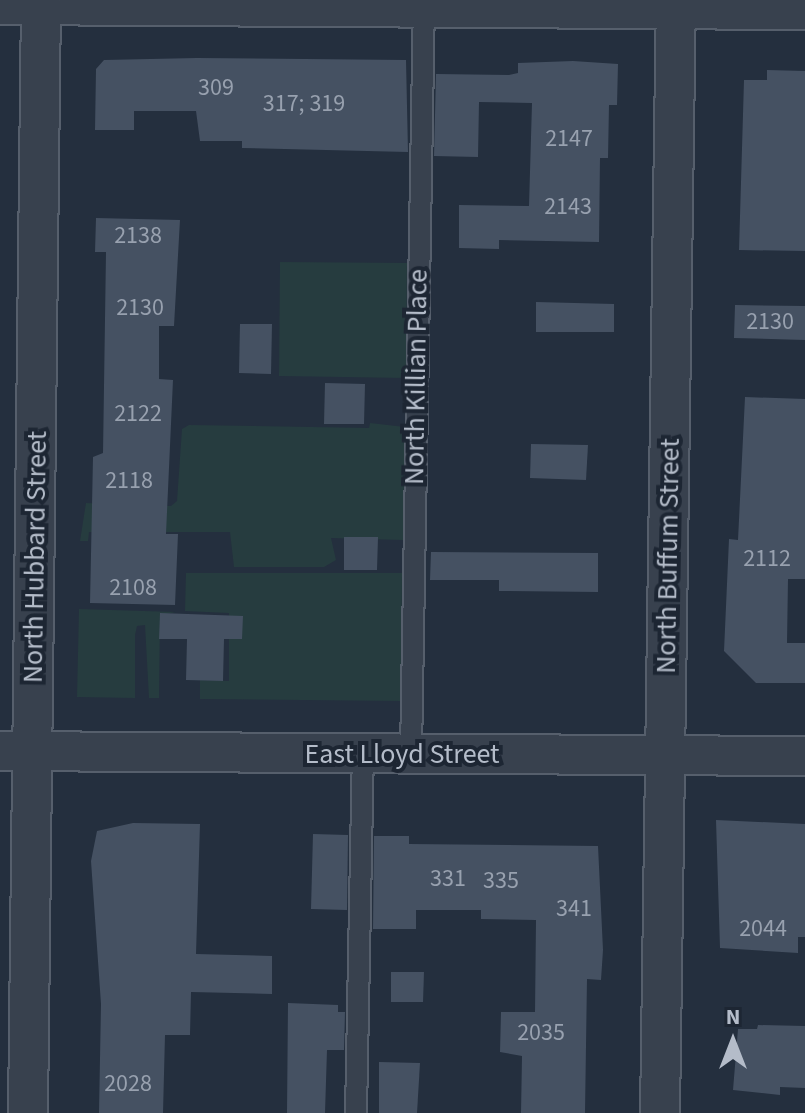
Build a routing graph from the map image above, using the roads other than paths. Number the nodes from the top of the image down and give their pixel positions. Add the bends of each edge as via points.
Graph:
1 (41, 3) edge
2 (424, 4) edge
3 (0, 5) edge
4 (676, 5) edge
5 (805, 10) edge
6 (16, 751) edge
7 (363, 753) junction
8 (411, 753) junction
9 (665, 756) junction
10 (805, 756) edge
11 (28, 1113) edge
12 (356, 1113) edge
13 (660, 1113) edge

1 - 2 street
1 - 3 street
1 - 6 street, North Hubbard Street
2 - 4 street
2 - 8 lane, North Killian Place
4 - 5 street
4 - 9 street, North Buffum Street
6 - 7 street, East Lloyd Street
6 - 11 street, North Hubbard Street
7 - 8 street, East Lloyd Street
7 - 12 lane
8 - 9 street, East Lloyd Street
9 - 10 street, East Lloyd Street
9 - 13 street, North Buffum Street

